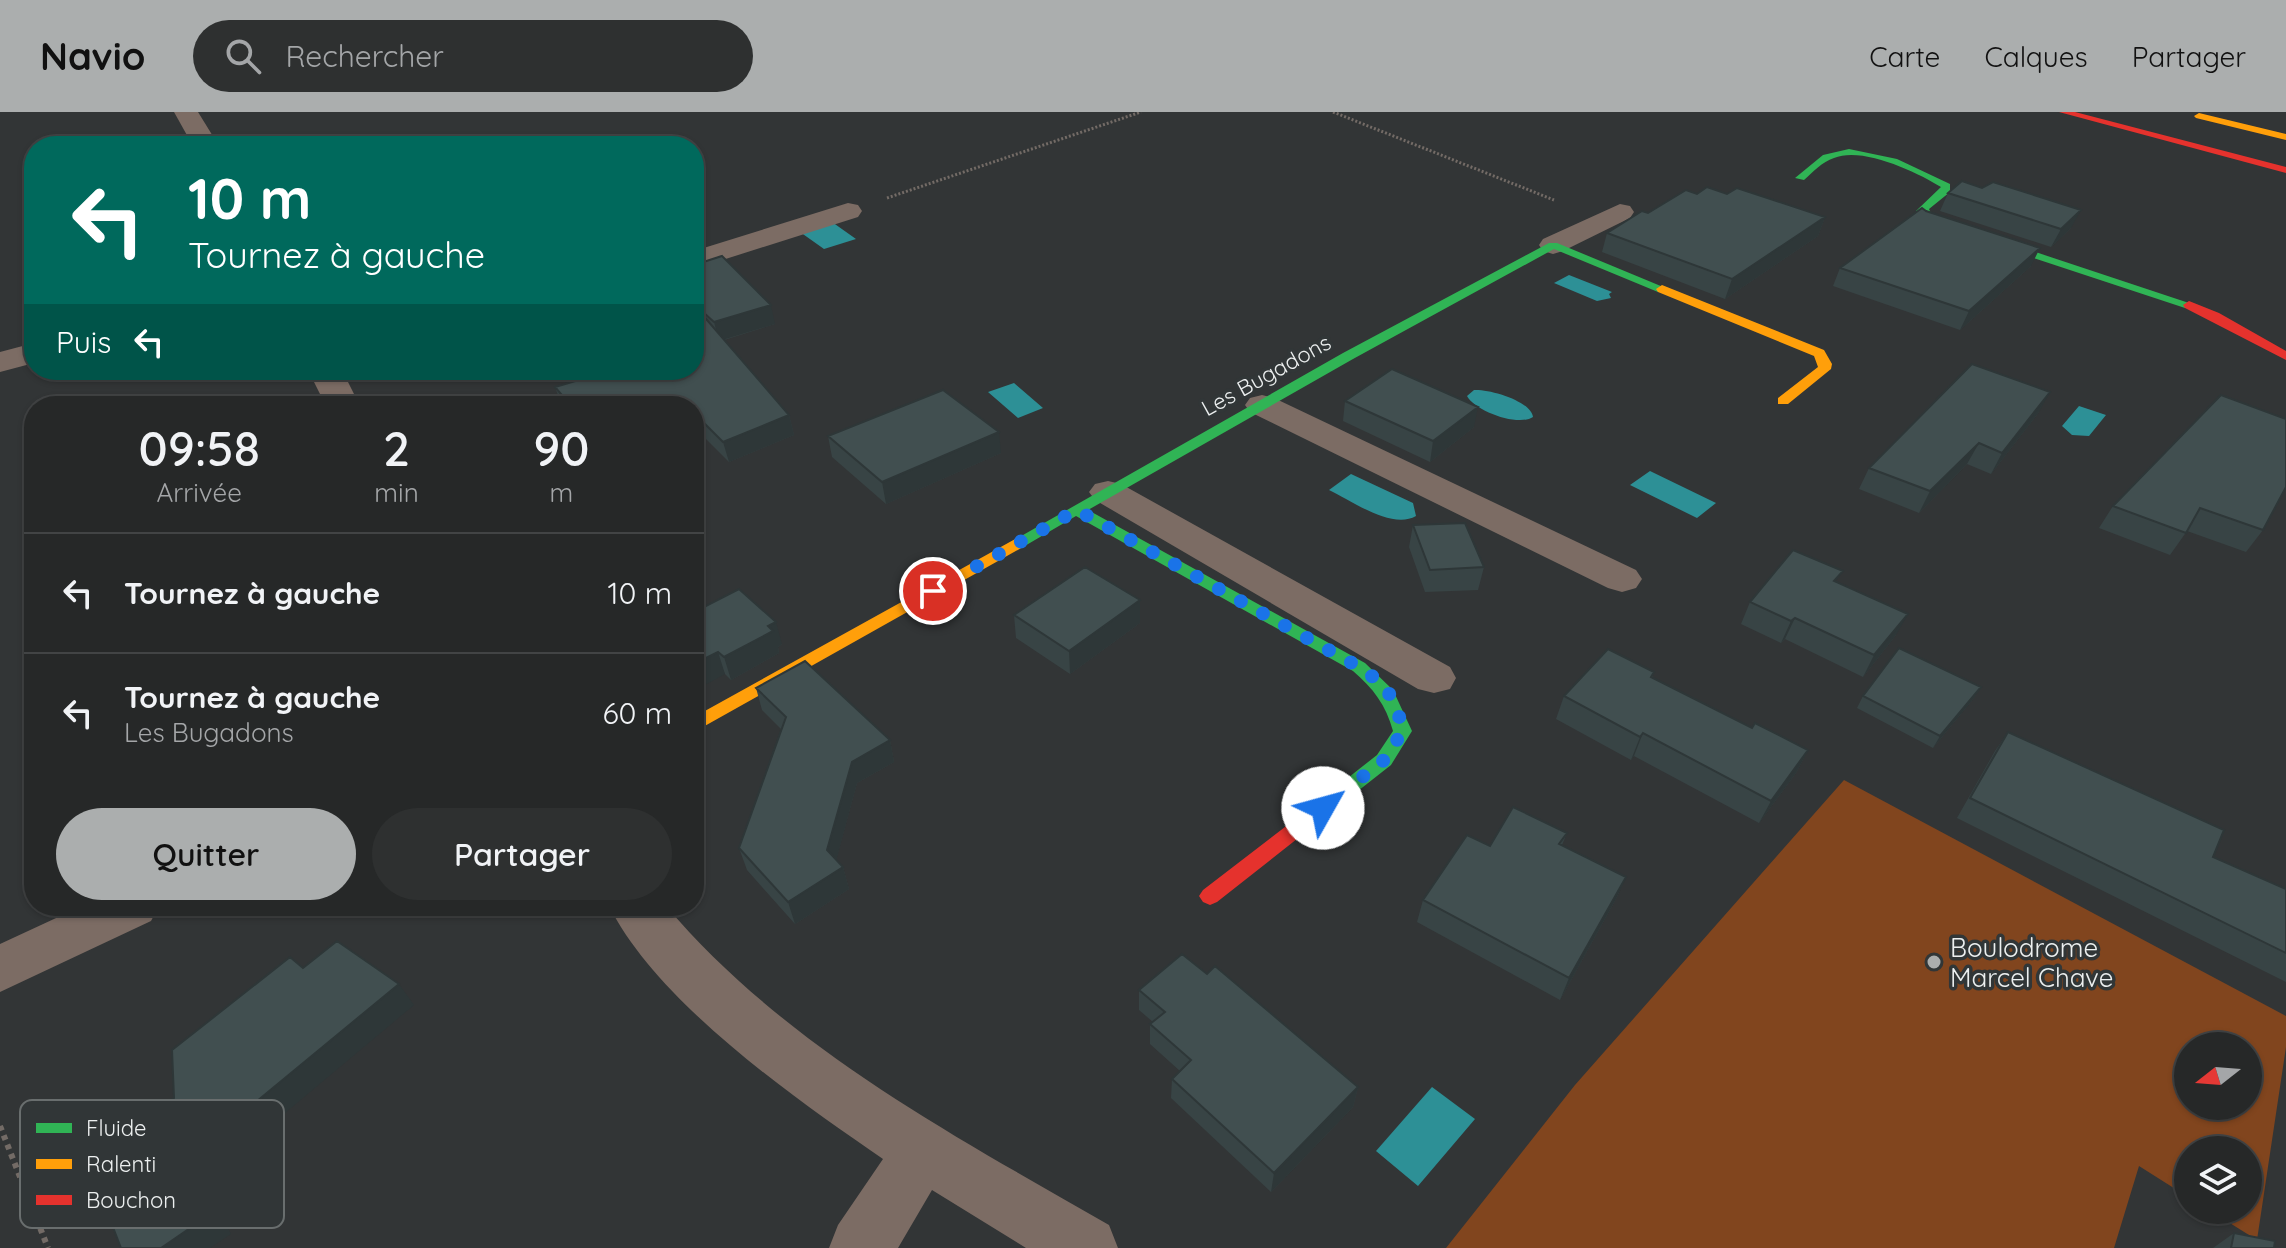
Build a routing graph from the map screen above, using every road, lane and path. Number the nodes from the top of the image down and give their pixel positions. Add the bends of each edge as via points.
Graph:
1 (186, 112) edge
2 (1141, 112) edge
3 (1333, 112) edge
4 (2064, 112) edge
5 (2185, 112) edge
6 (200, 136) edge
7 (2286, 137) edge
8 (2286, 170) edge
9 (1800, 178) dead end
10 (848, 211) joint
11 (1620, 212) dead end
12 (1586, 229) junction
13 (1553, 245) junction
14 (704, 257) edge
15 (24, 356) edge
16 (2286, 356) edge
17 (0, 362) edge
18 (1783, 401) dead end
19 (1262, 405) junction
20 (1092, 501) junction
21 (1622, 579) dead end
22 (1434, 678) dead end
23 (704, 719) edge
24 (1210, 896) dead end
25 (112, 916) edge
26 (642, 916) edge
27 (0, 969) edge
28 (0, 1126) edge
29 (921, 1149) junction
30 (20, 1177) edge
31 (40, 1228) edge
32 (48, 1248) edge
33 (861, 1248) edge
34 (1086, 1248) edge

1 - 6 street
2 - 10 path
3 - 12 path via 1560,202 1581,217
4 - 8 main road
5 - 7 main road
9 - 16 main road via 1832,154 1848,151 1933,176 1946,190 1922,211 1937,224 2206,311
10 - 14 street
11 - 12 street
12 - 13 street
13 - 18 main road via 1819,353 1824,369
13 - 19 main road, Les Bugadons
15 - 17 street
19 - 20 main road, Les Bugadons
19 - 21 street
20 - 22 street
20 - 23 main road, Les Bugadons
20 - 24 main road via 1359,667 1383,684 1396,705 1403,731 1384,760
25 - 27 street
26 - 29 street via 736,1013 823,1083
28 - 30 path
29 - 33 street
29 - 34 street
31 - 32 path

